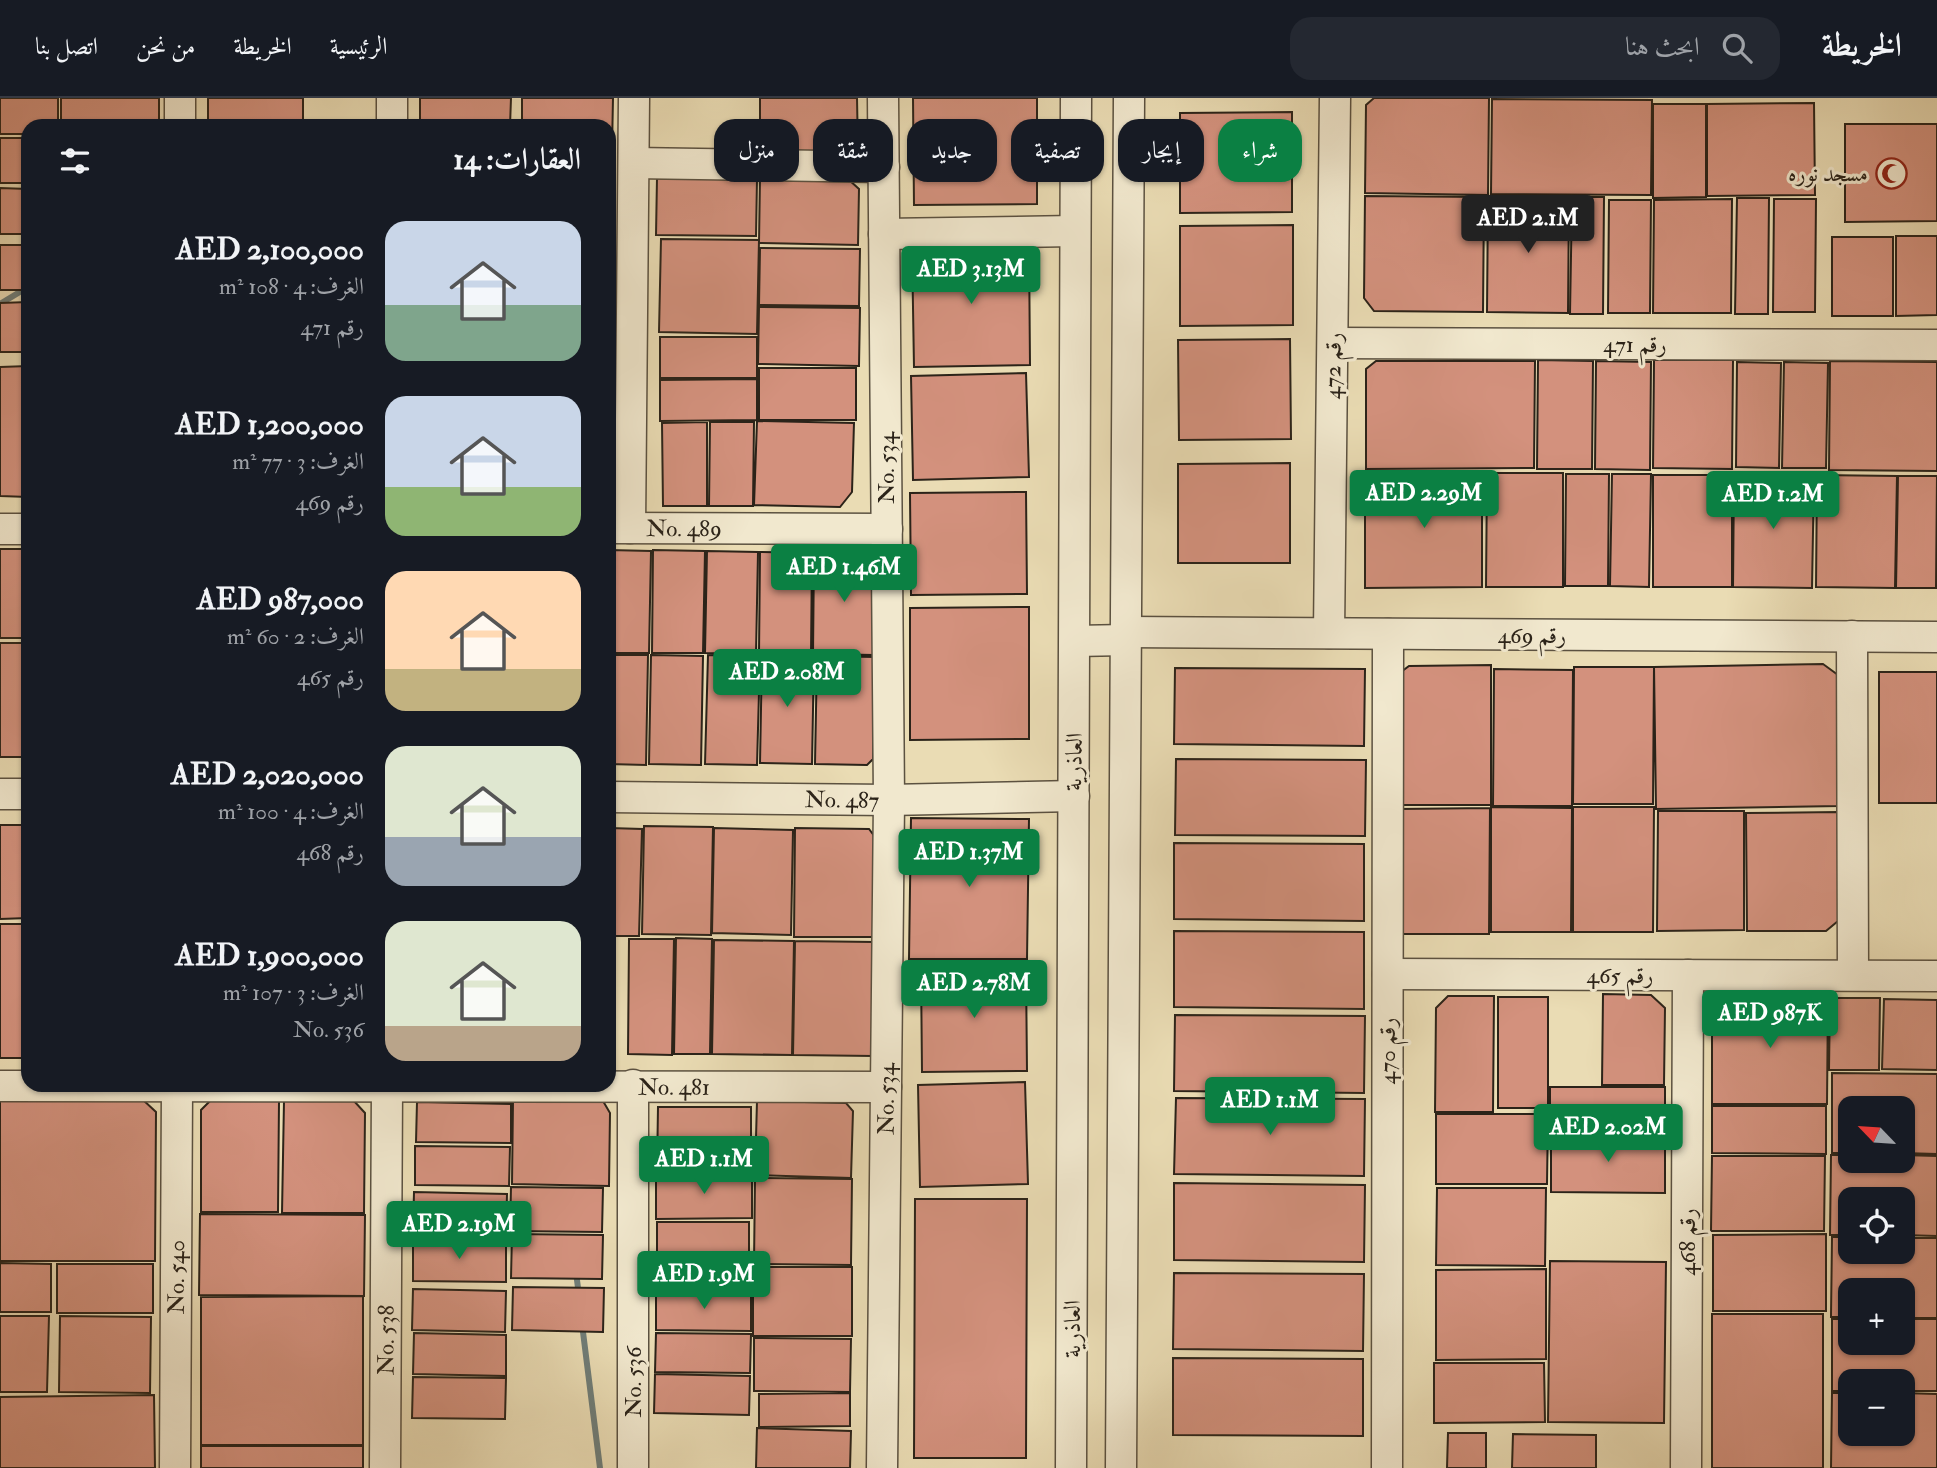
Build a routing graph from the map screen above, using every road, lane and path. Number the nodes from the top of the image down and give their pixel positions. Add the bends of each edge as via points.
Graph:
1 (180, 98) edge
2 (392, 98) edge
3 (634, 98) edge
4 (883, 98) edge
5 (1076, 98) edge
6 (1129, 98) edge
7 (1335, 98) edge
8 (180, 119) edge
9 (392, 119) edge
10 (883, 119) edge
11 (634, 163) junction
12 (813, 166) edge
13 (884, 182) edge
14 (1074, 231) junction
15 (884, 234) junction
16 (1333, 343) junction
17 (1937, 345) edge
18 (620, 528) edge
19 (0, 529) edge
20 (21, 529) edge
21 (887, 529) junction
22 (1329, 634) junction
23 (1388, 634) junction
24 (1126, 636) junction
25 (1852, 636) junction
26 (1937, 637) edge
27 (1075, 641) junction
28 (0, 794) edge
29 (21, 794) edge
30 (1074, 796) junction
31 (616, 797) edge
32 (889, 800) junction
33 (1388, 974) junction
34 (1688, 975) junction
35 (1853, 975) junction
36 (1937, 976) edge
37 (616, 1085) edge
38 (633, 1085) junction
39 (0, 1086) edge
40 (21, 1086) edge
41 (886, 1087) junction
42 (177, 1092) edge
43 (387, 1092) edge
44 (175, 1468) edge
45 (385, 1468) edge
46 (633, 1468) edge
47 (882, 1468) edge
48 (1071, 1468) edge
49 (1121, 1468) edge
50 (1387, 1468) edge
51 (1686, 1468) edge

1 - 8 street
2 - 9 street
3 - 11 street
4 - 10 street, No. 534
5 - 14 street, العاذرية
6 - 24 street
7 - 16 street, رقم 472
11 - 12 street
11 - 18 street
13 - 15 street, No. 534
14 - 15 street
14 - 27 street, العاذرية
15 - 21 street, No. 534
16 - 17 street, رقم 471
16 - 22 street, رقم 472
18 - 21 street, No. 489
19 - 20 street
21 - 32 street, No. 534
22 - 23 street, رقم 469
22 - 24 street, رقم 469
23 - 25 street, رقم 469
23 - 33 street, رقم 470
24 - 27 street, رقم 469
24 - 49 street
25 - 26 street, رقم 469
25 - 35 street
27 - 30 street, العاذرية
28 - 29 street
30 - 32 street, No. 487
30 - 48 street, العاذرية
31 - 32 street, No. 487
32 - 41 street, No. 534
33 - 34 street, رقم 465
33 - 50 street, رقم 470
34 - 35 street, رقم 465
34 - 51 street, رقم 468
35 - 36 street, رقم 465
37 - 38 street, No. 481
38 - 41 street, No. 481
38 - 46 street, No. 536
39 - 40 street, No. 481
41 - 47 street, No. 534
42 - 44 street, No. 540
43 - 45 street, No. 538

